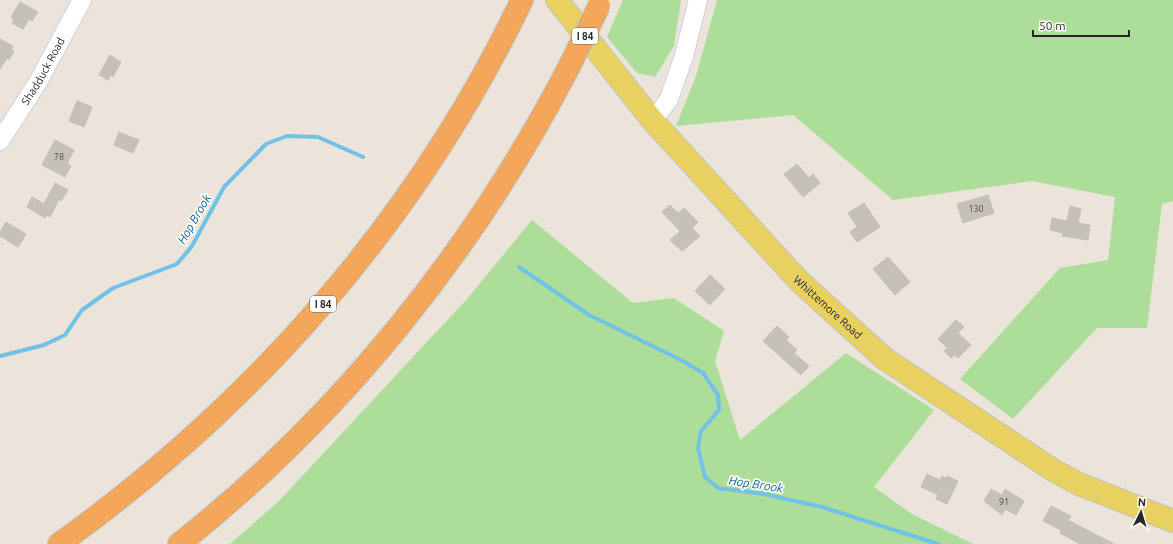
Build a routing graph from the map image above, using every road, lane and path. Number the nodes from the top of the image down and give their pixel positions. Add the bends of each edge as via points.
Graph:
1 (82, 0) edge
2 (557, 0) edge
3 (698, 0) edge
4 (521, 3) edge
5 (600, 3) edge
6 (653, 121) junction
7 (0, 141) edge
8 (1173, 522) edge
9 (59, 544) edge
10 (179, 544) edge

1 - 7 street, Shadduck Road via 38,82
2 - 6 main road, Whittemore Road
3 - 6 street via 684,56 669,99
4 - 9 highway, I 84 via 475,90 436,152 378,236 342,282 226,408 183,447
5 - 10 highway, I 84, bridge via 536,127 505,179 436,279 399,326 320,415 277,458
6 - 8 main road, Whittemore Road via 799,281 885,359 1054,470 1079,484

